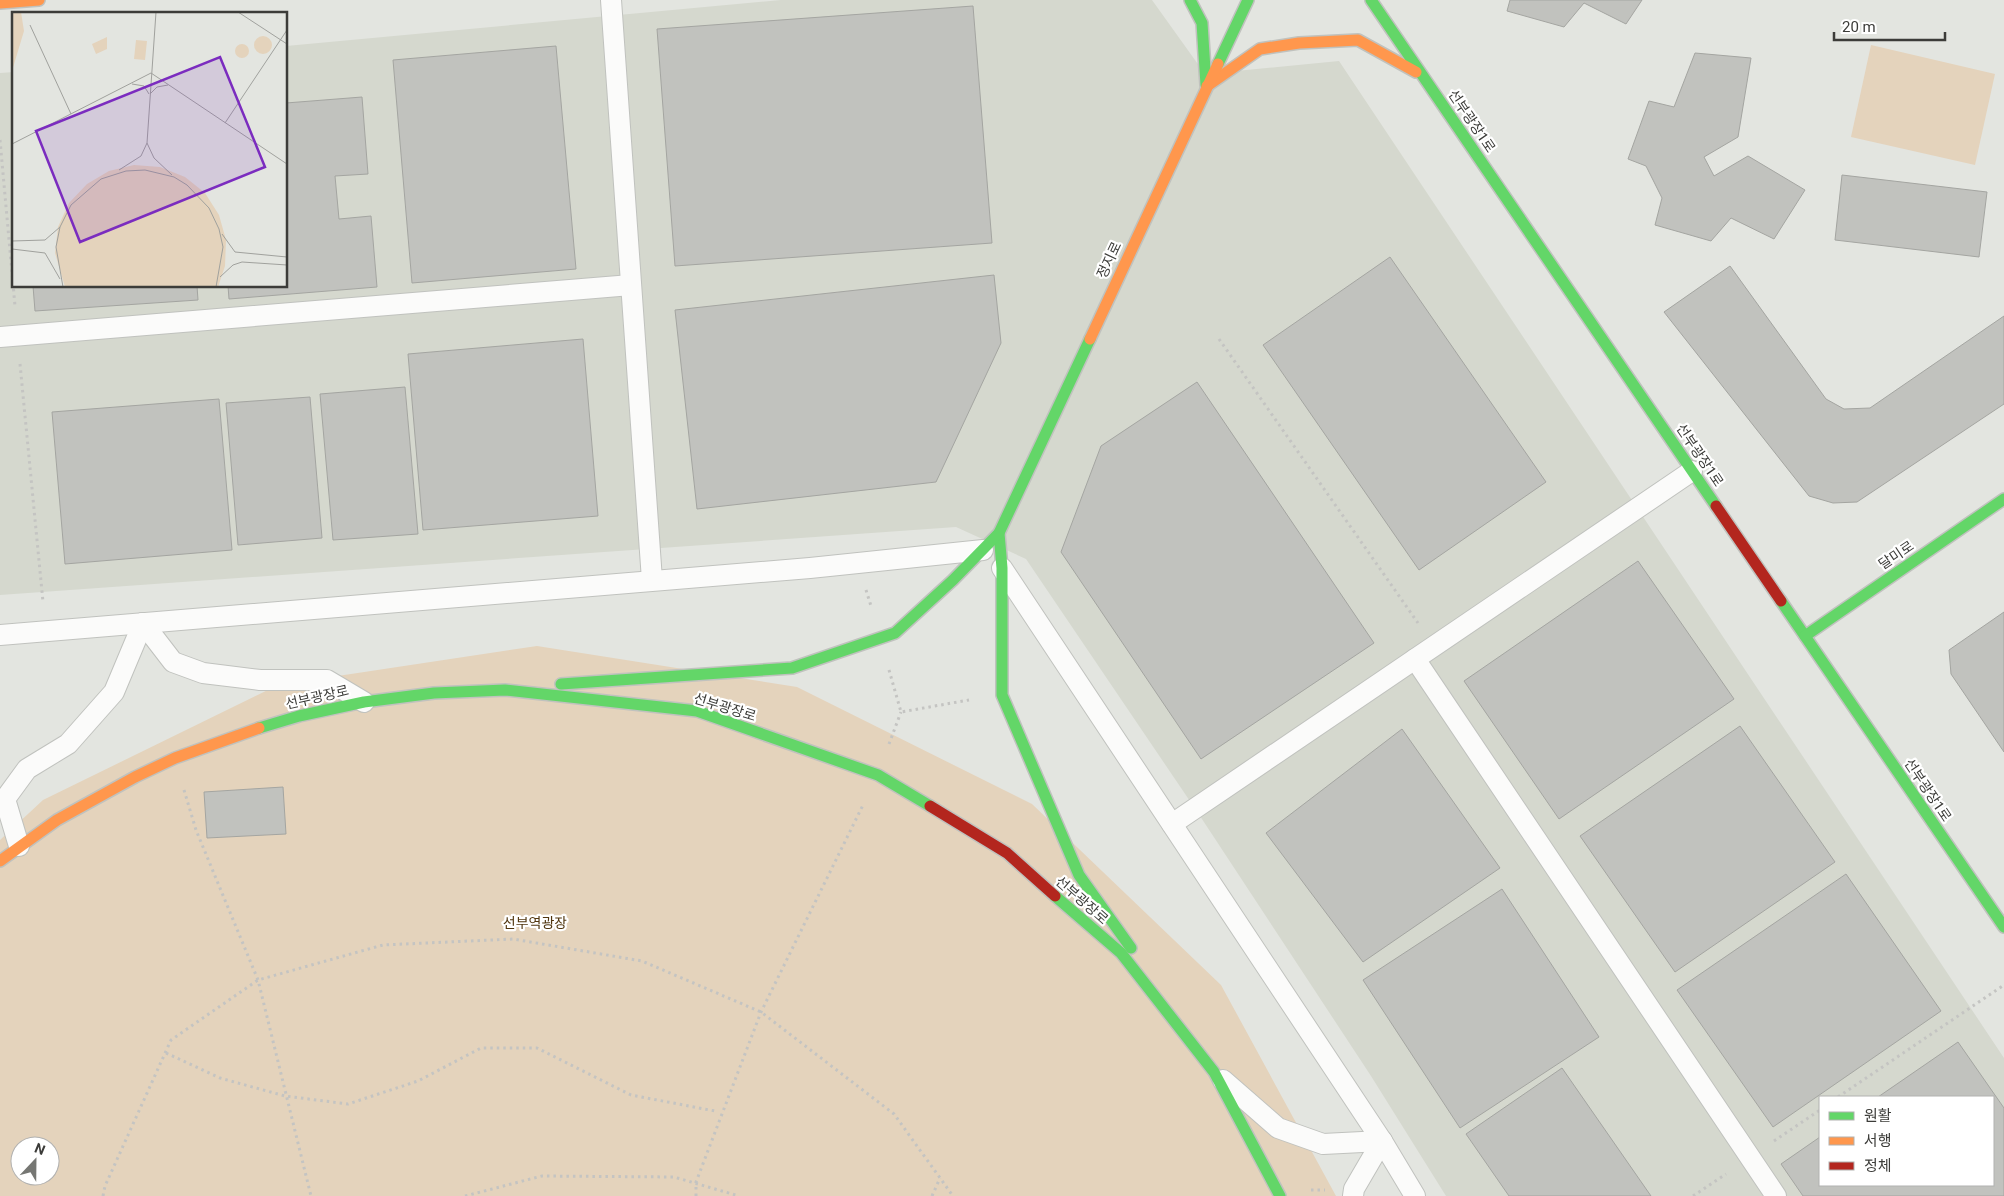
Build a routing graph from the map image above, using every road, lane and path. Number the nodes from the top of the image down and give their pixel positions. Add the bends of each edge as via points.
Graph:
1 (39, 0) edge
2 (611, 0) edge
3 (1190, 0) edge
4 (1248, 0) edge
5 (1371, 0) edge
6 (0, 3) edge
7 (1422, 75) junction
8 (1206, 87) junction
9 (0, 140) edge
10 (631, 285) junction
11 (9, 336) edge
12 (1219, 339) dead end
13 (1692, 471) junction
14 (2004, 500) edge
15 (999, 533) junction
16 (983, 550) junction
17 (858, 561) junction
18 (1002, 568) junction
19 (652, 580) junction
20 (143, 623) junction
21 (46, 631) junction
22 (0, 635) edge
23 (1804, 636) junction
24 (880, 638) junction
25 (1434, 646) junction
26 (1415, 659) junction
27 (505, 690) junction
28 (1002, 695) junction
29 (364, 702) junction
30 (175, 758) junction
31 (878, 775) junction
32 (1172, 824) junction
33 (20, 846) junction
34 (0, 861) edge
35 (2004, 928) edge
36 (258, 980) junction
37 (2004, 985) edge
38 (761, 1012) junction
39 (166, 1052) junction
40 (1214, 1072) junction
41 (285, 1096) junction
42 (1839, 1096) edge
43 (715, 1111) dead end
44 (1382, 1141) junction
45 (941, 1178) junction
46 (696, 1182) junction
47 (102, 1196) edge
48 (311, 1196) edge
49 (465, 1196) edge
50 (696, 1196) edge
51 (739, 1196) edge
52 (932, 1196) edge
53 (954, 1196) edge
54 (1280, 1196) edge
55 (1353, 1196) edge
56 (1415, 1196) edge
57 (1776, 1196) edge

1 - 6 street
2 - 10 lane
3 - 8 street via 1202,23
4 - 8 street, 정지로
5 - 7 street, 선부광장1로
7 - 8 street via 1358,40 1299,43 1260,49
7 - 13 street, 선부광장1로
8 - 15 street, 정지로
9 - 11 path
10 - 11 lane
10 - 19 lane
11 - 21 path
12 - 25 path
13 - 23 street, 선부광장1로
13 - 25 lane
14 - 23 street, 달미로
15 - 16 street
15 - 18 street
16 - 17 lane
16 - 24 street via 895,634
17 - 19 lane via 810,568
17 - 24 path
18 - 28 street
18 - 32 lane
19 - 20 lane
20 - 21 lane
20 - 29 lane via 173,662 203,673 260,680 327,680
20 - 33 lane via 114,692 68,744 27,769 5,799
21 - 22 lane
23 - 35 street, 선부광장1로
24 - 27 street via 792,668 573,682
24 - 28 path via 901,712
25 - 26 lane
26 - 32 lane
26 - 57 lane
27 - 29 street, 선부광장로 via 434,693
27 - 31 street, 선부광장로 via 696,711
28 - 40 street via 1080,875
29 - 30 street, 선부광장로 via 290,718
30 - 33 street, 선부광장로 via 95,798
30 - 36 path via 196,830
31 - 38 path
31 - 40 street, 선부광장로 via 1007,853 1121,954
32 - 44 lane
33 - 34 street, 선부광장로
36 - 38 path via 383,945 513,938 642,961
36 - 39 path via 171,1040
36 - 41 path
37 - 42 path
38 - 45 path via 894,1114
38 - 46 path
39 - 41 path via 220,1078
39 - 47 path
40 - 44 lane via 1278,1128 1322,1144
40 - 54 street, 선부광장로
41 - 43 path via 348,1104 418,1081 482,1048 537,1048 631,1095
41 - 48 path
44 - 55 lane
44 - 56 lane
45 - 52 path
45 - 53 path
46 - 49 path via 674,1177 542,1176
46 - 50 path
46 - 51 path

